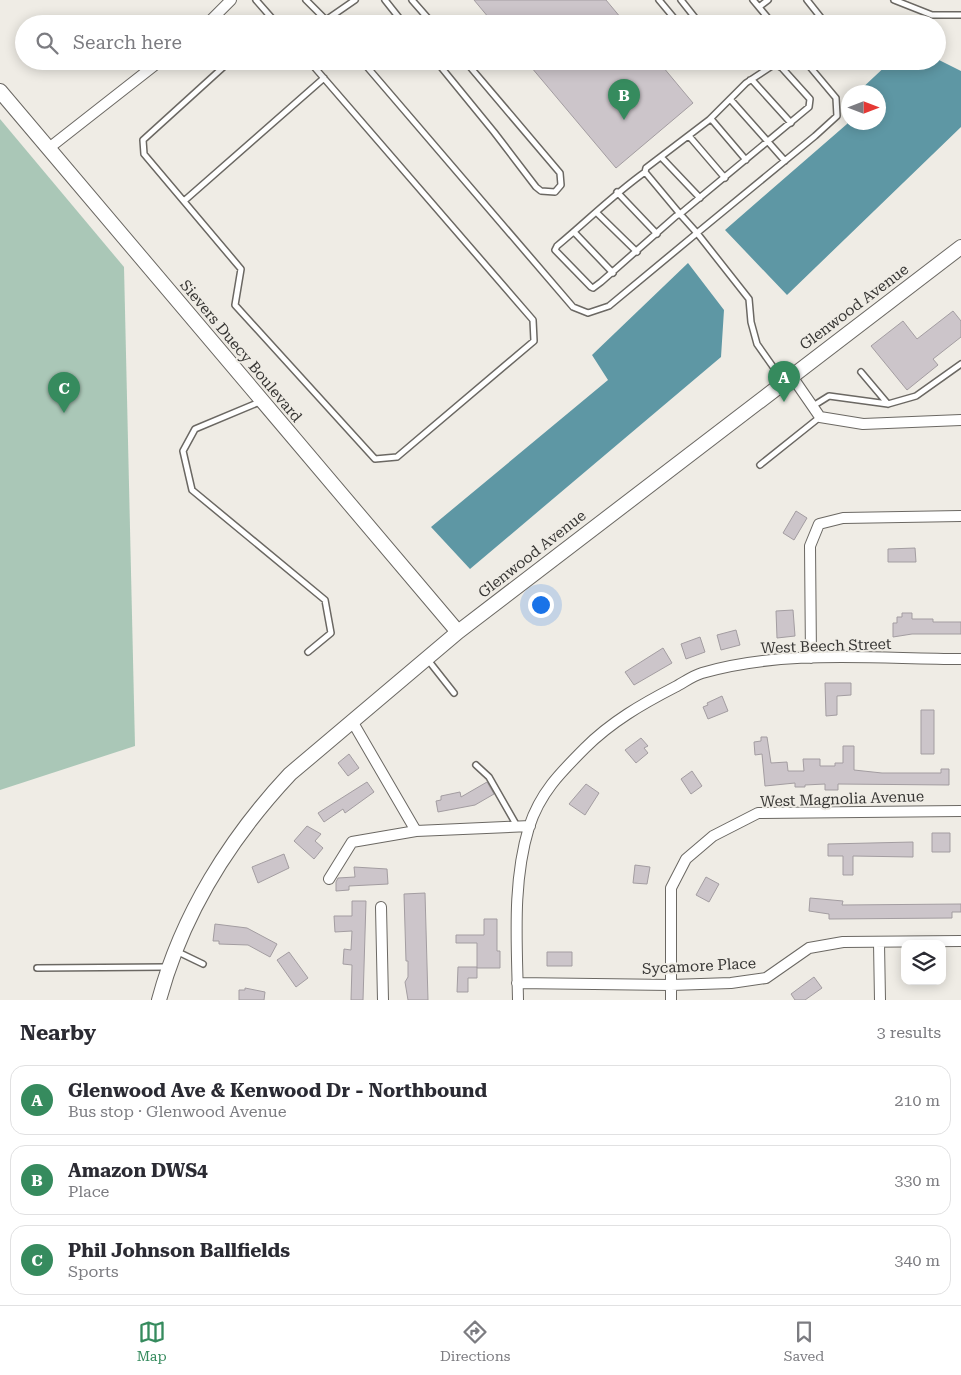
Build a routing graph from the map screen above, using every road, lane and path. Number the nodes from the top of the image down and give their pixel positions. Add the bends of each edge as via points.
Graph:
1 (231, 0) edge
2 (256, 0) edge
3 (306, 0) edge
4 (355, 0) edge
5 (384, 0) edge
6 (412, 0) edge
7 (659, 0) edge
8 (681, 0) edge
9 (754, 0) edge
10 (768, 0) edge
11 (808, 0) edge
12 (894, 0) edge
13 (759, 7) junction
14 (216, 15) edge
15 (268, 15) edge
16 (321, 15) edge
17 (337, 15) edge
18 (396, 15) edge
19 (425, 15) edge
20 (672, 15) edge
21 (693, 15) edge
22 (766, 15) edge
23 (819, 15) edge
24 (961, 15) edge
25 (149, 70) edge
26 (220, 70) edge
27 (317, 70) edge
28 (370, 70) edge
29 (443, 70) edge
30 (473, 70) edge
31 (766, 70) edge
32 (784, 70) edge
33 (813, 70) edge
34 (324, 78) junction
35 (750, 80) junction
36 (0, 91) edge
37 (730, 99) junction
38 (709, 120) junction
39 (791, 123) junction
40 (688, 136) junction
41 (769, 141) junction
42 (49, 148) junction
43 (662, 158) junction
44 (746, 160) junction
45 (785, 161) junction
46 (645, 172) junction
47 (725, 178) junction
48 (617, 192) junction
49 (700, 198) junction
50 (184, 201) junction
51 (597, 213) junction
52 (680, 214) junction
53 (574, 232) junction
54 (697, 233) junction
55 (657, 234) junction
56 (961, 247) edge
57 (637, 252) junction
58 (613, 273) junction
59 (961, 364) edge
60 (861, 372) dead end
61 (787, 378) junction
62 (262, 401) junction
63 (888, 404) junction
64 (813, 406) junction
65 (820, 417) junction
66 (961, 420) edge
67 (760, 465) dead end
68 (961, 516) edge
69 (458, 632) junction
70 (308, 652) dead end
71 (812, 658) junction
72 (426, 659) junction
73 (961, 659) edge
74 (454, 693) dead end
75 (352, 721) junction
76 (476, 766) dead end
77 (961, 811) edge
78 (517, 826) junction
79 (530, 826) junction
80 (416, 831) junction
81 (329, 878) dead end
82 (380, 907) dead end
83 (961, 941) edge
84 (879, 943) junction
85 (177, 946) junction
86 (203, 964) dead end
87 (170, 967) junction
88 (37, 968) dead end
89 (518, 983) junction
90 (671, 985) junction
91 (159, 1000) edge
92 (382, 1000) edge
93 (518, 1000) edge
94 (671, 1000) edge
95 (880, 1000) edge

1 - 14 street
2 - 15 lane
3 - 16 lane
4 - 17 lane
5 - 18 lane
6 - 19 lane
7 - 20 lane
8 - 21 lane
9 - 13 lane
10 - 13 lane
11 - 23 lane
12 - 24 lane via 932,15
13 - 22 lane
25 - 42 street
26 - 50 lane via 143,140 144,154
27 - 34 lane
28 - 54 lane via 573,307 588,312 609,306
29 - 30 lane via 536,187 541,191 555,192 561,186 560,173
31 - 35 lane
32 - 39 lane via 811,102 810,108
33 - 45 lane via 836,98 837,116
34 - 50 lane
34 - 50 lane via 533,320 534,341 397,457 375,459 235,305 241,268
35 - 37 lane
35 - 39 lane
36 - 42 street, Sievers Duecy Boulevard
37 - 38 lane
37 - 41 lane
38 - 40 lane
38 - 44 lane
39 - 41 lane
40 - 43 lane
40 - 47 lane
41 - 44 lane
41 - 45 lane
42 - 62 street, Sievers Duecy Boulevard
43 - 46 lane
43 - 49 lane
44 - 47 lane
45 - 54 lane
46 - 48 lane
46 - 52 lane
47 - 49 lane
48 - 51 lane
48 - 55 lane
49 - 52 lane
51 - 53 lane
51 - 57 lane
52 - 54 lane
52 - 55 lane
53 - 58 lane
53 - 58 lane via 557,246 556,253 593,288
54 - 61 lane via 749,299 751,322 758,344
55 - 57 lane
56 - 61 street, Glenwood Avenue
57 - 58 lane
59 - 63 lane via 916,396
60 - 63 lane
61 - 64 street
61 - 69 street, Glenwood Avenue
62 - 69 street, Sievers Duecy Boulevard
62 - 70 lane via 195,429 183,451 192,490 325,600 331,633
63 - 64 lane via 829,396
64 - 65 street
65 - 66 street via 863,424
65 - 67 lane
68 - 71 street via 843,518 820,524 810,546
69 - 72 street, Glenwood Avenue
71 - 73 street, West Beech Street
71 - 79 street, West Beech Street via 757,662 700,674 639,706 596,737 551,782
72 - 74 lane
72 - 75 street, Glenwood Avenue
75 - 80 street
75 - 85 street, Glenwood Avenue via 266,799 201,894
76 - 78 lane via 489,777
77 - 90 street, West Magnolia Avenue via 758,814 712,836 686,860 671,888
78 - 79 street
78 - 80 street
79 - 89 street, West Beech Street via 520,867
80 - 81 street via 352,842
82 - 92 street
83 - 84 street, Sycamore Place
84 - 90 street, Sycamore Place via 843,942 809,948 766,978
84 - 95 street
85 - 86 lane
85 - 87 street, Glenwood Avenue
87 - 88 lane
87 - 91 street, Glenwood Avenue
89 - 90 street, Sycamore Place
89 - 93 street, West Beech Street
90 - 94 street, West Magnolia Avenue

